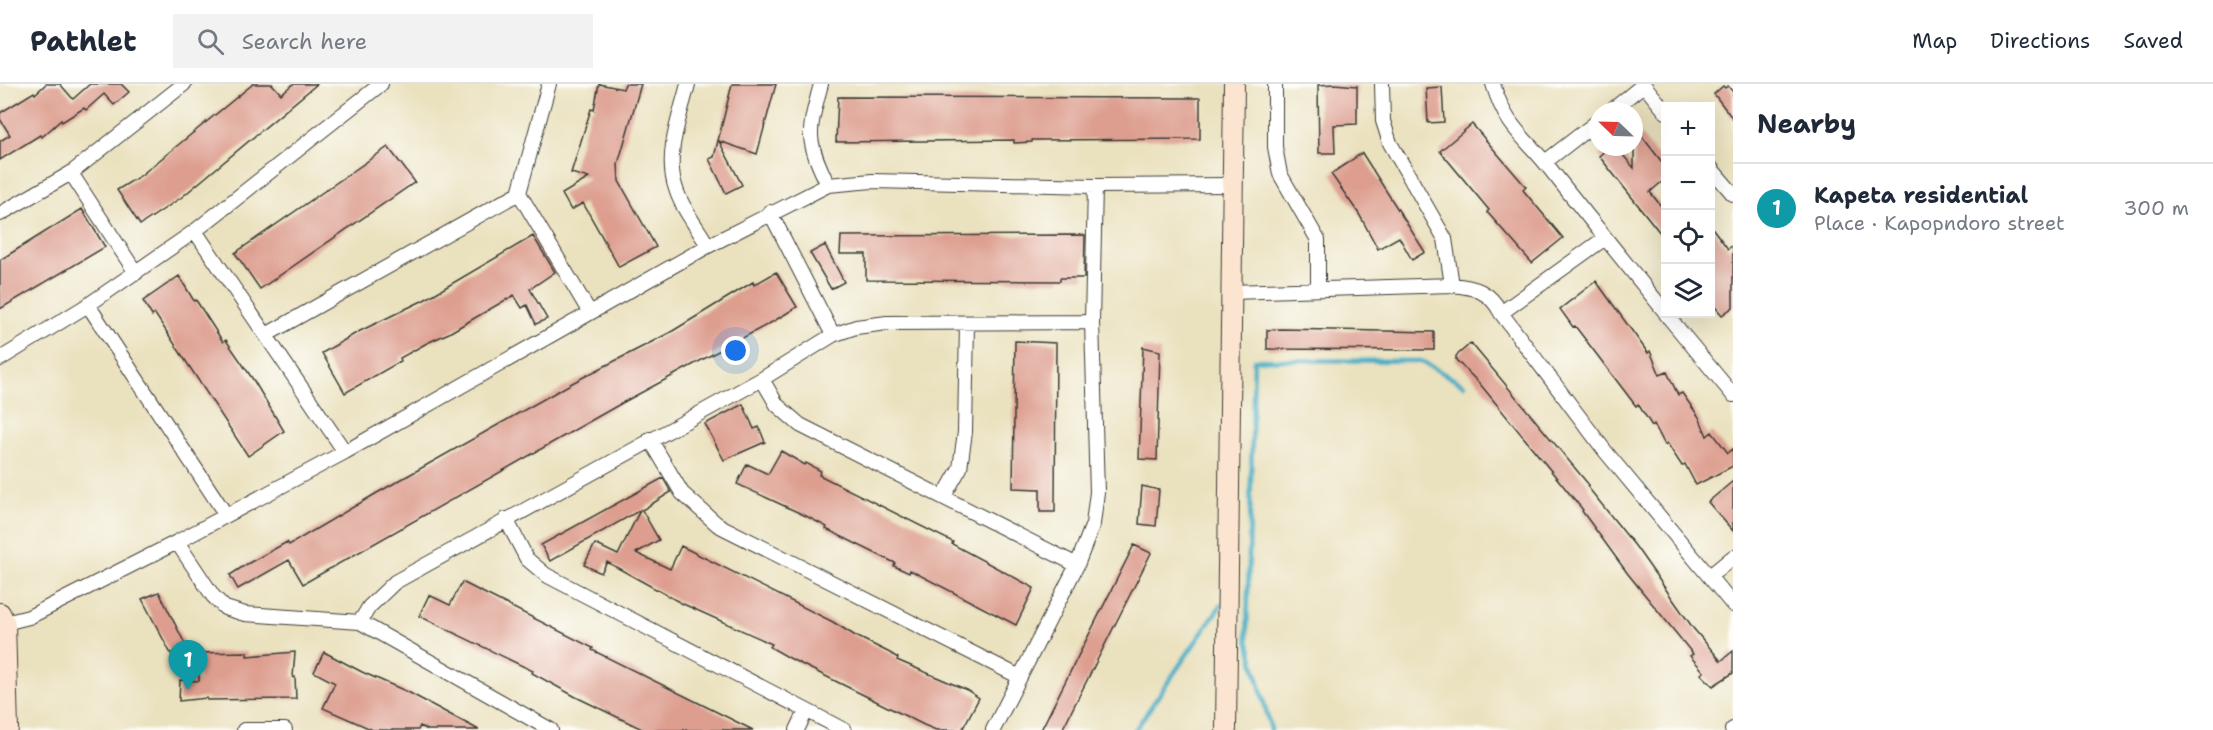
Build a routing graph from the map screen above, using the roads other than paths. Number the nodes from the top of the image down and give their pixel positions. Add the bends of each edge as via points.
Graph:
1 (381, 84) edge
2 (549, 84) edge
3 (688, 84) edge
4 (821, 84) edge
5 (1234, 84) edge
6 (1275, 84) edge
7 (1382, 84) edge
8 (1493, 84) edge
9 (1643, 85) edge
10 (177, 86) edge
11 (1622, 102) edge
12 (1661, 107) edge
13 (1589, 128) edge
14 (1545, 162) junction
15 (71, 172) junction
16 (1715, 173) edge
17 (828, 185) junction
18 (1232, 185) junction
19 (1095, 186) junction
20 (519, 193) junction
21 (1733, 194) edge
22 (770, 212) junction
23 (0, 214) edge
24 (195, 231) junction
25 (1605, 238) junction
26 (708, 246) junction
27 (136, 273) junction
28 (1452, 285) junction
29 (1318, 288) junction
30 (1231, 292) junction
31 (88, 305) junction
32 (1661, 307) edge
33 (590, 313) junction
34 (1501, 313) junction
35 (1670, 318) edge
36 (967, 322) junction
37 (1092, 322) junction
38 (266, 335) junction
39 (833, 335) junction
40 (0, 358) edge
41 (762, 380) junction
42 (1732, 393) edge
43 (650, 439) junction
44 (345, 452) junction
45 (944, 496) junction
46 (226, 515) junction
47 (506, 519) junction
48 (177, 543) junction
49 (1733, 557) edge
50 (1077, 565) junction
51 (1710, 576) junction
52 (1733, 604) edge
53 (3, 618) edge
54 (360, 622) junction
55 (1020, 677) junction
56 (806, 711) junction
57 (9, 730) edge
58 (244, 730) edge
59 (285, 730) edge
60 (552, 730) edge
61 (797, 730) edge
62 (844, 730) edge
63 (993, 730) edge
64 (1226, 730) edge

1 - 24 street
2 - 20 street
3 - 26 street via 672,147 671,170 676,191
4 - 17 street via 809,129 811,146
5 - 18 street
6 - 29 street via 1275,147 1280,174 1318,240
7 - 28 street via 1383,121 1389,143 1445,239
8 - 14 street via 1500,108 1513,129
9 - 11 street
9 - 12 street
10 - 15 street
13 - 14 street
14 - 25 street
15 - 23 street
15 - 27 street
16 - 21 street
17 - 19 street via 872,181
17 - 22 street
18 - 19 street
18 - 30 street
19 - 37 street
20 - 33 street
20 - 38 street
22 - 26 street
22 - 39 street
24 - 27 street
24 - 38 street
25 - 32 street
25 - 34 street
26 - 33 street
27 - 31 street
28 - 29 street
28 - 34 street via 1478,288 1496,302
29 - 30 street
30 - 64 street
31 - 40 street
31 - 46 street
33 - 44 street
34 - 51 street via 1605,451
35 - 42 street
36 - 37 street
36 - 39 street via 886,322
36 - 45 street via 965,432 960,468
37 - 50 street via 1097,492 1093,524
38 - 44 street
39 - 41 street
41 - 43 street
41 - 45 street via 777,405 800,425
43 - 47 street
43 - 55 street via 682,493 718,525
44 - 46 street
45 - 50 street
46 - 48 street
47 - 54 street via 395,582 369,607
47 - 56 street via 527,559 546,575
48 - 53 street via 29,617
48 - 54 street via 213,596 235,613
49 - 51 street
50 - 55 street
51 - 52 street
53 - 57 street
54 - 60 street
55 - 63 street
56 - 61 street
56 - 62 street
58 - 59 street

